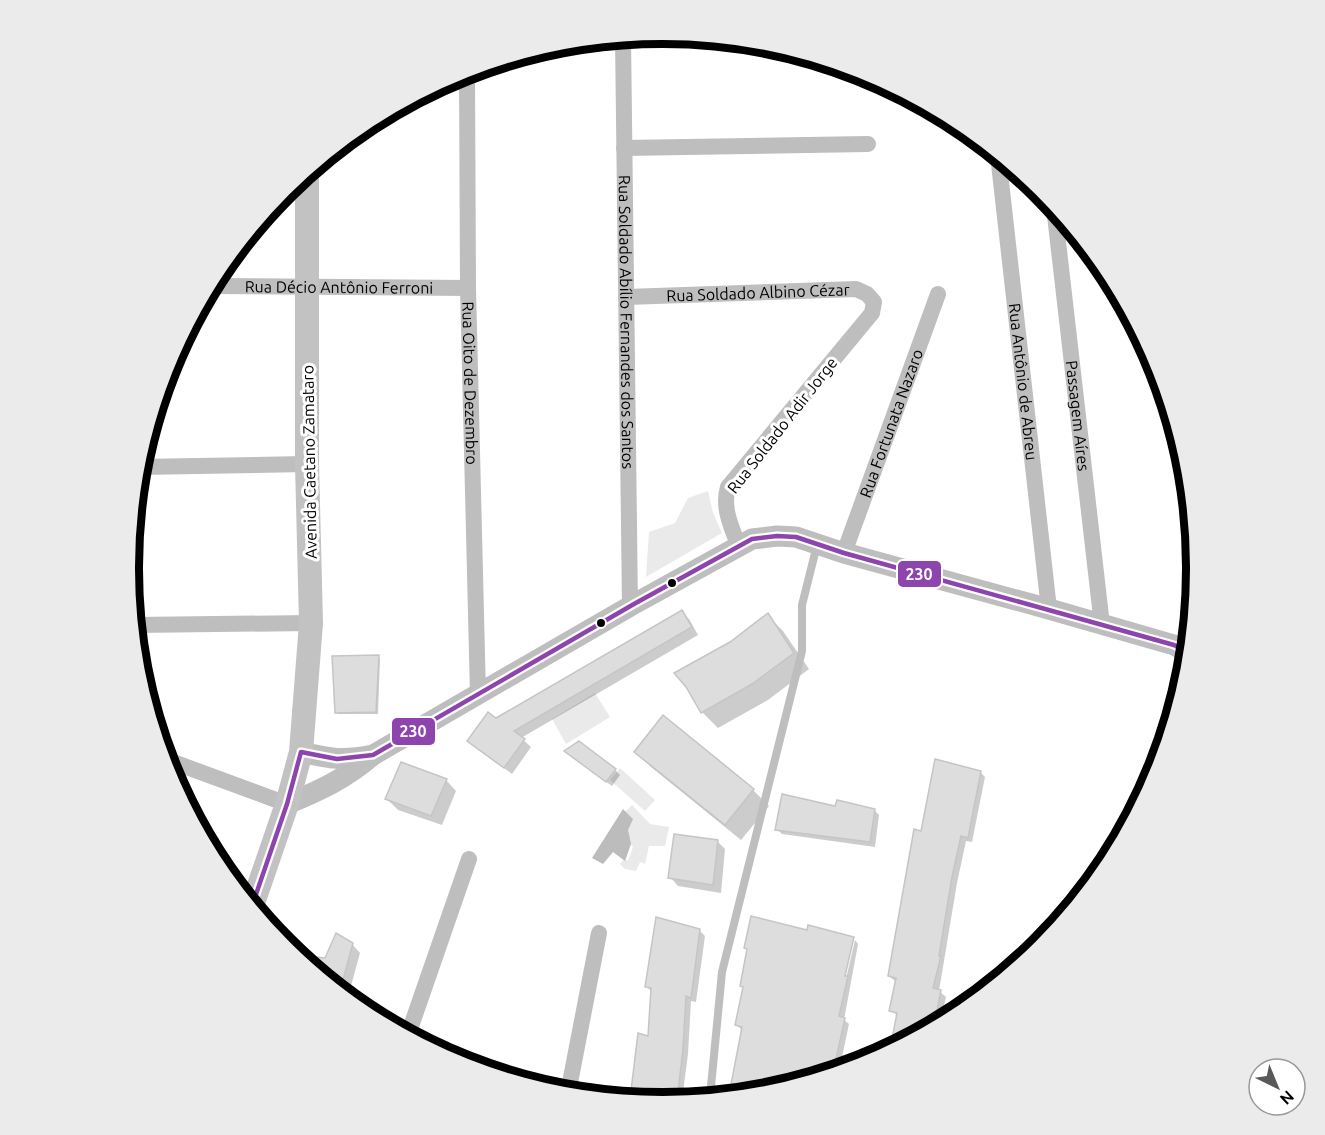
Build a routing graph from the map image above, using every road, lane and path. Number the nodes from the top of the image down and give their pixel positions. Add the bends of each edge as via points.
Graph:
1 (623, 45) edge
2 (467, 81) edge
3 (868, 144) dead end
4 (624, 148) junction
5 (999, 167) edge
6 (307, 183) edge
7 (1056, 222) edge
8 (221, 286) edge
9 (307, 287) junction
10 (468, 288) junction
11 (938, 294) dead end
12 (626, 297) junction
13 (872, 313) joint
14 (308, 464) junction
15 (149, 467) edge
16 (817, 544) junction
17 (738, 545) junction
18 (844, 553) junction
19 (630, 607) junction
20 (1049, 609) junction
21 (311, 623) junction
22 (142, 625) edge
23 (1102, 625) junction
24 (1180, 648) edge
25 (478, 695) junction
26 (301, 752) junction
27 (373, 755) junction
28 (176, 763) edge
29 (287, 804) junction
30 (469, 859) dead end
31 (255, 896) edge
32 (599, 933) dead end
33 (411, 1027) edge
34 (570, 1083) edge
35 (711, 1089) edge

1 - 4 street, Rua Soldado Abílio Fernandes dos Santos
2 - 10 street, Rua Oito de Dezembro
3 - 4 street
4 - 12 street, Rua Soldado Abílio Fernandes dos Santos
5 - 20 street, Rua Antônio de Abreu
6 - 9 main road, Avenida Caetano Zamataro
7 - 23 street, Passagem Aíres
8 - 9 street, Rua Décio Antônio Ferroni
9 - 10 street, Rua Décio Antônio Ferroni
9 - 14 main road, Avenida Caetano Zamataro
10 - 25 street, Rua Oito de Dezembro
11 - 18 street, Rua Fortunata Nazaro
12 - 13 street, Rua Soldado Albino Cézar via 856,289 874,302
12 - 19 street, Rua Soldado Abílio Fernandes dos Santos
13 - 17 street, Rua Soldado Adir Jorge via 728,487 725,510
14 - 15 street
14 - 21 main road, Avenida Caetano Zamataro
16 - 17 street via 777,536
16 - 18 street
16 - 35 lane via 802,605 802,651 722,972
17 - 19 street
18 - 20 street
19 - 25 street
20 - 23 street
21 - 22 street
21 - 26 main road, Avenida Caetano Zamataro
23 - 24 street
25 - 27 street
26 - 27 street via 337,760
26 - 29 main road, Avenida Caetano Zamataro
27 - 29 street via 337,782
28 - 29 street
29 - 31 main road, Avenida Caetano Zamataro
30 - 33 street
32 - 34 street

